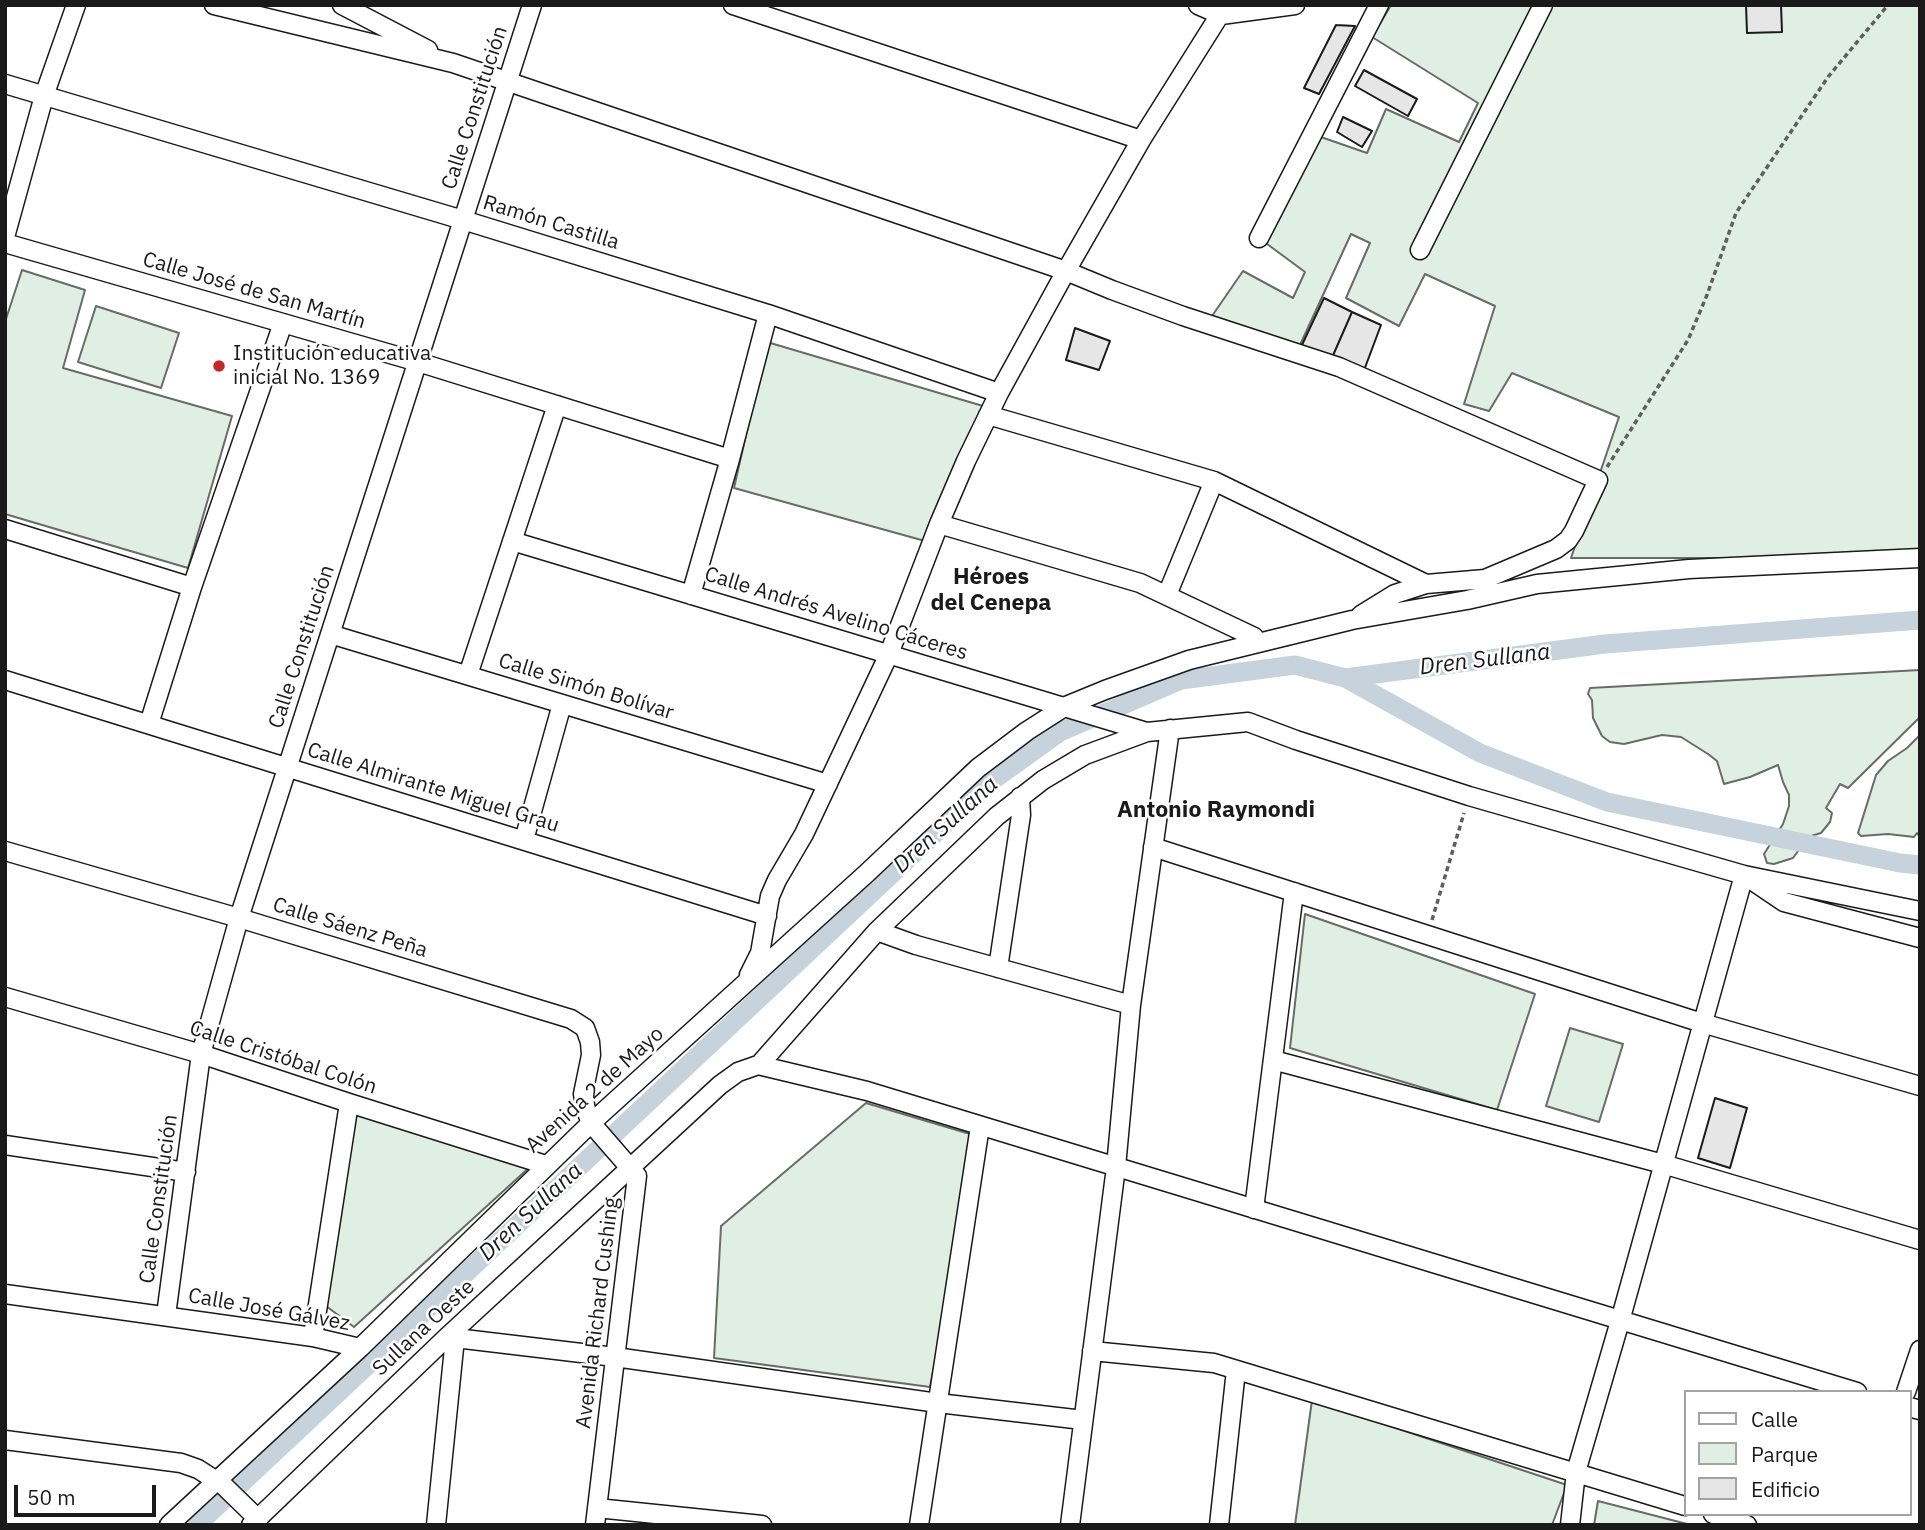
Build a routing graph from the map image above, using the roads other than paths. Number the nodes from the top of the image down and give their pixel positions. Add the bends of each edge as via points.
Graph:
1 (76, 5) edge
2 (214, 5) edge
3 (342, 5) edge
4 (532, 5) edge
5 (733, 5) edge
6 (1198, 5) edge
7 (1295, 5) edge
8 (1379, 5) edge
9 (1543, 5) edge
10 (1223, 10) edge
11 (453, 64) junction
12 (507, 82) junction
13 (5, 84) edge
14 (44, 96) junction
15 (1141, 140) junction
16 (463, 219) junction
17 (5, 237) edge
18 (1259, 238) dead end
19 (5, 243) edge
20 (1420, 250) dead end
21 (1066, 271) junction
22 (768, 314) junction
23 (283, 323) junction
24 (418, 362) junction
25 (999, 393) junction
26 (557, 405) junction
27 (988, 415) junction
28 (730, 459) junction
29 (1214, 481) junction
30 (939, 524) junction
31 (5, 529) edge
32 (512, 541) junction
33 (1920, 558) edge
34 (1426, 584) junction
35 (192, 587) junction
36 (691, 594) junction
37 (1167, 596) junction
38 (1352, 620) junction
39 (330, 634) junction
40 (1258, 643) junction
41 (889, 654) junction
42 (468, 676) junction
43 (5, 680) edge
44 (562, 704) junction
45 (1072, 709) junction
46 (149, 724) junction
47 (1170, 729) junction
48 (1147, 732) junction
49 (287, 767) junction
50 (828, 784) junction
51 (1020, 797) junction
52 (524, 840) junction
53 (1153, 847) junction
54 (5, 851) edge
55 (1744, 875) junction
56 (1294, 892) junction
57 (1920, 911) edge
58 (767, 916) junction
59 (239, 918) junction
60 (877, 931) junction
61 (1920, 939) edge
62 (998, 968) junction
63 (746, 982) junction
64 (5, 997) edge
65 (1130, 1005) junction
66 (1702, 1023) junction
67 (201, 1054) junction
68 (1273, 1060) junction
69 (760, 1065) junction
70 (1920, 1086) edge
71 (349, 1103) junction
72 (593, 1125) junction
73 (980, 1126) junction
74 (5, 1146) edge
75 (1663, 1164) junction
76 (546, 1165) junction
77 (627, 1165) junction
78 (1116, 1167) junction
79 (186, 1172) junction
80 (1254, 1209) junction
81 (1920, 1240) edge
82 (5, 1294) edge
83 (166, 1315) junction
84 (1620, 1321) junction
85 (313, 1338) junction
86 (451, 1338) junction
87 (360, 1348) junction
88 (1920, 1350) edge
89 (1092, 1351) junction
90 (615, 1357) junction
91 (1236, 1370) junction
92 (1850, 1390) edge
93 (1907, 1390) edge
94 (938, 1404) junction
95 (1083, 1420) junction
96 (5, 1440) edge
97 (1576, 1472) junction
98 (219, 1483) junction
99 (1684, 1506) edge
100 (596, 1516) edge
101 (1719, 1516) edge
102 (254, 1519) edge
103 (169, 1525) edge
104 (436, 1525) edge
105 (760, 1525) edge
106 (919, 1525) edge
107 (1070, 1525) edge
108 (1219, 1525) edge
109 (1570, 1525) edge
110 (1747, 1525) edge

1 - 14 street
2 - 11 street
3 - 11 street
4 - 12 street, Calle Constitución
5 - 15 street
6 - 10 street
7 - 10 street
8 - 18 street
9 - 20 street
10 - 15 street
11 - 12 street
12 - 16 street, Calle Constitución
12 - 21 street
13 - 14 street, Ramón Castilla
14 - 16 street, Ramón Castilla
14 - 17 street
15 - 21 street
16 - 22 street, Ramón Castilla
16 - 24 street, Calle Constitución
19 - 23 street, Calle José de San Martín
21 - 25 street
21 - 34 street via 1183,316 1339,367 1598,480 1574,531 1556,549 1485,579
22 - 25 street, Ramón Castilla
22 - 28 street
23 - 24 street, Calle José de San Martín
23 - 35 street
24 - 26 street, Calle José de San Martín
24 - 39 street, Calle Constitución
25 - 27 street
26 - 28 street, Calle José de San Martín
26 - 32 street
27 - 29 street
27 - 30 street
28 - 36 street
29 - 34 street
29 - 37 street
30 - 37 street via 1140,583
30 - 41 street
31 - 35 street
32 - 36 street, Calle Andrés Avelino Cáceres
32 - 42 street
33 - 38 street via 1689,569 1537,584
34 - 38 street via 1395,594
35 - 46 street
36 - 41 street, Calle Andrés Avelino Cáceres
37 - 40 street
38 - 40 street, Avenida 2 de Mayo
39 - 42 street, Calle Simón Bolívar
39 - 49 street, Calle Constitución
40 - 45 street, Avenida 2 de Mayo via 1178,663 1105,690
41 - 45 street, Calle Andrés Avelino Cáceres
41 - 50 street
42 - 44 street, Calle Simón Bolívar
43 - 46 street, Calle Almirante Miguel Grau
44 - 50 street, Calle Simón Bolívar
44 - 52 street
45 - 48 street, Calle Andrés Avelino Cáceres
45 - 63 street, Avenida 2 de Mayo via 1027,731 978,768
46 - 49 street, Calle Almirante Miguel Grau
47 - 48 street
47 - 53 street
47 - 55 street via 1248,722 1469,796
48 - 51 street via 1086,755
49 - 52 street, Calle Almirante Miguel Grau
49 - 59 street, Calle Constitución
50 - 58 street via 777,880
51 - 60 street
51 - 62 street
52 - 58 street, Calle Almirante Miguel Grau
53 - 56 street
53 - 65 street
54 - 59 street, Calle Sáenz Peña
55 - 57 street
55 - 61 street via 1784,902
55 - 66 street
56 - 66 street
56 - 68 street
58 - 63 street via 760,954
59 - 67 street, Calle Constitución
59 - 72 street, Calle Sáenz Peña via 571,1019 585,1028 590,1042 583,1094
60 - 62 street
60 - 69 street
62 - 65 street
63 - 72 street, Avenida 2 de Mayo
64 - 67 street, Calle Cristóbal Colón
65 - 78 street
66 - 70 street
66 - 75 street
67 - 71 street, Calle Cristóbal Colón
67 - 79 street, Calle Constitución
68 - 75 street
68 - 80 street
69 - 73 street via 867,1091
69 - 77 street, Sullana Oeste via 738,1072 720,1085
71 - 76 street, Calle Cristóbal Colón
71 - 85 street
72 - 76 street, Avenida 2 de Mayo
72 - 77 street
73 - 78 street
73 - 94 street
74 - 79 street
75 - 81 street
75 - 84 street
76 - 87 street, Avenida 2 de Mayo
77 - 86 street, Sullana Oeste
77 - 90 street, Avenida Richard Cushing via 636,1176
78 - 80 street
78 - 89 street
79 - 83 street, Calle Constitución
80 - 84 street
82 - 83 street, Calle José Gálvez
83 - 85 street, Calle José Gálvez
84 - 92 street
84 - 97 street
85 - 87 street, Calle José Gálvez
86 - 90 street
86 - 102 street, Sullana Oeste
86 - 104 street
87 - 98 street, Avenida 2 de Mayo
88 - 93 street
89 - 91 street via 1214,1363
89 - 95 street
90 - 94 street
90 - 100 street, Avenida Richard Cushing
91 - 97 street
91 - 108 street
94 - 95 street
94 - 106 street
95 - 107 street
96 - 98 street via 181,1463
97 - 99 street
97 - 109 street
98 - 102 street
98 - 103 street, Avenida 2 de Mayo
100 - 105 street
101 - 110 street

